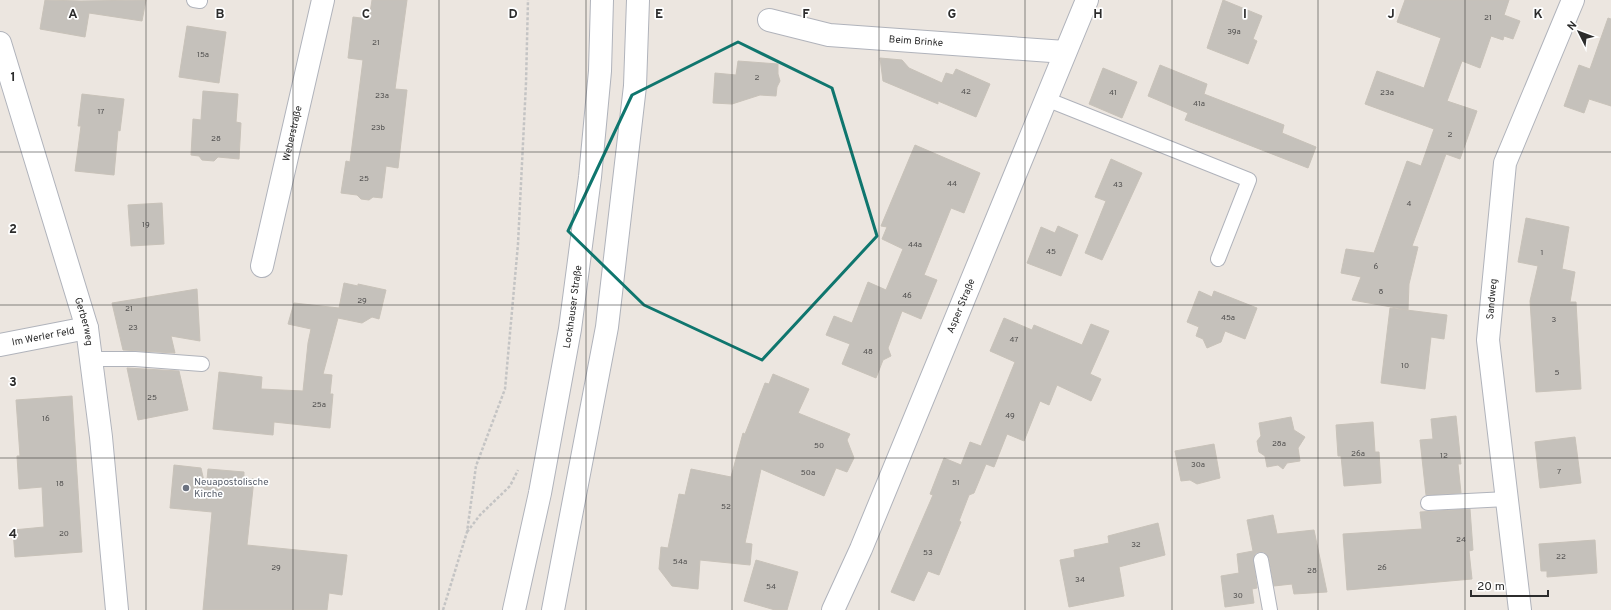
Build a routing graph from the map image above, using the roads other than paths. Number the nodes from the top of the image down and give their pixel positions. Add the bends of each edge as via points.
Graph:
1 (323, 0) edge
2 (602, 0) edge
3 (638, 0) edge
4 (1086, 0) edge
5 (1573, 0) edge
6 (769, 20) dead end
7 (0, 43) edge
8 (1065, 52) junction
9 (1046, 99) junction
10 (1218, 259) dead end
11 (262, 266) dead end
12 (87, 328) junction
13 (0, 345) edge
14 (91, 359) junction
15 (202, 364) dead end
16 (1507, 499) junction
17 (1428, 503) dead end
18 (1262, 560) dead end
19 (117, 610) edge
20 (514, 610) edge
21 (553, 610) edge
22 (834, 610) edge
23 (1270, 610) edge
24 (1520, 610) edge

1 - 11 street, Weberstraße
2 - 20 street, Lockhauser Straße via 600,71 570,330 540,493
3 - 21 street via 635,86 607,327
4 - 8 street, Asper Straße
5 - 16 street, Sandweg via 1505,163 1488,340
6 - 8 street, Beim Brinke via 829,35
7 - 12 street, Gerberweg
8 - 9 street, Asper Straße
9 - 10 lane via 1249,180
9 - 22 street, Asper Straße
12 - 13 street, Im Werler Feld
12 - 14 street, Gerberweg
14 - 15 lane
14 - 19 street, Gerberweg
16 - 17 lane
16 - 24 street, Sandweg
18 - 23 lane

